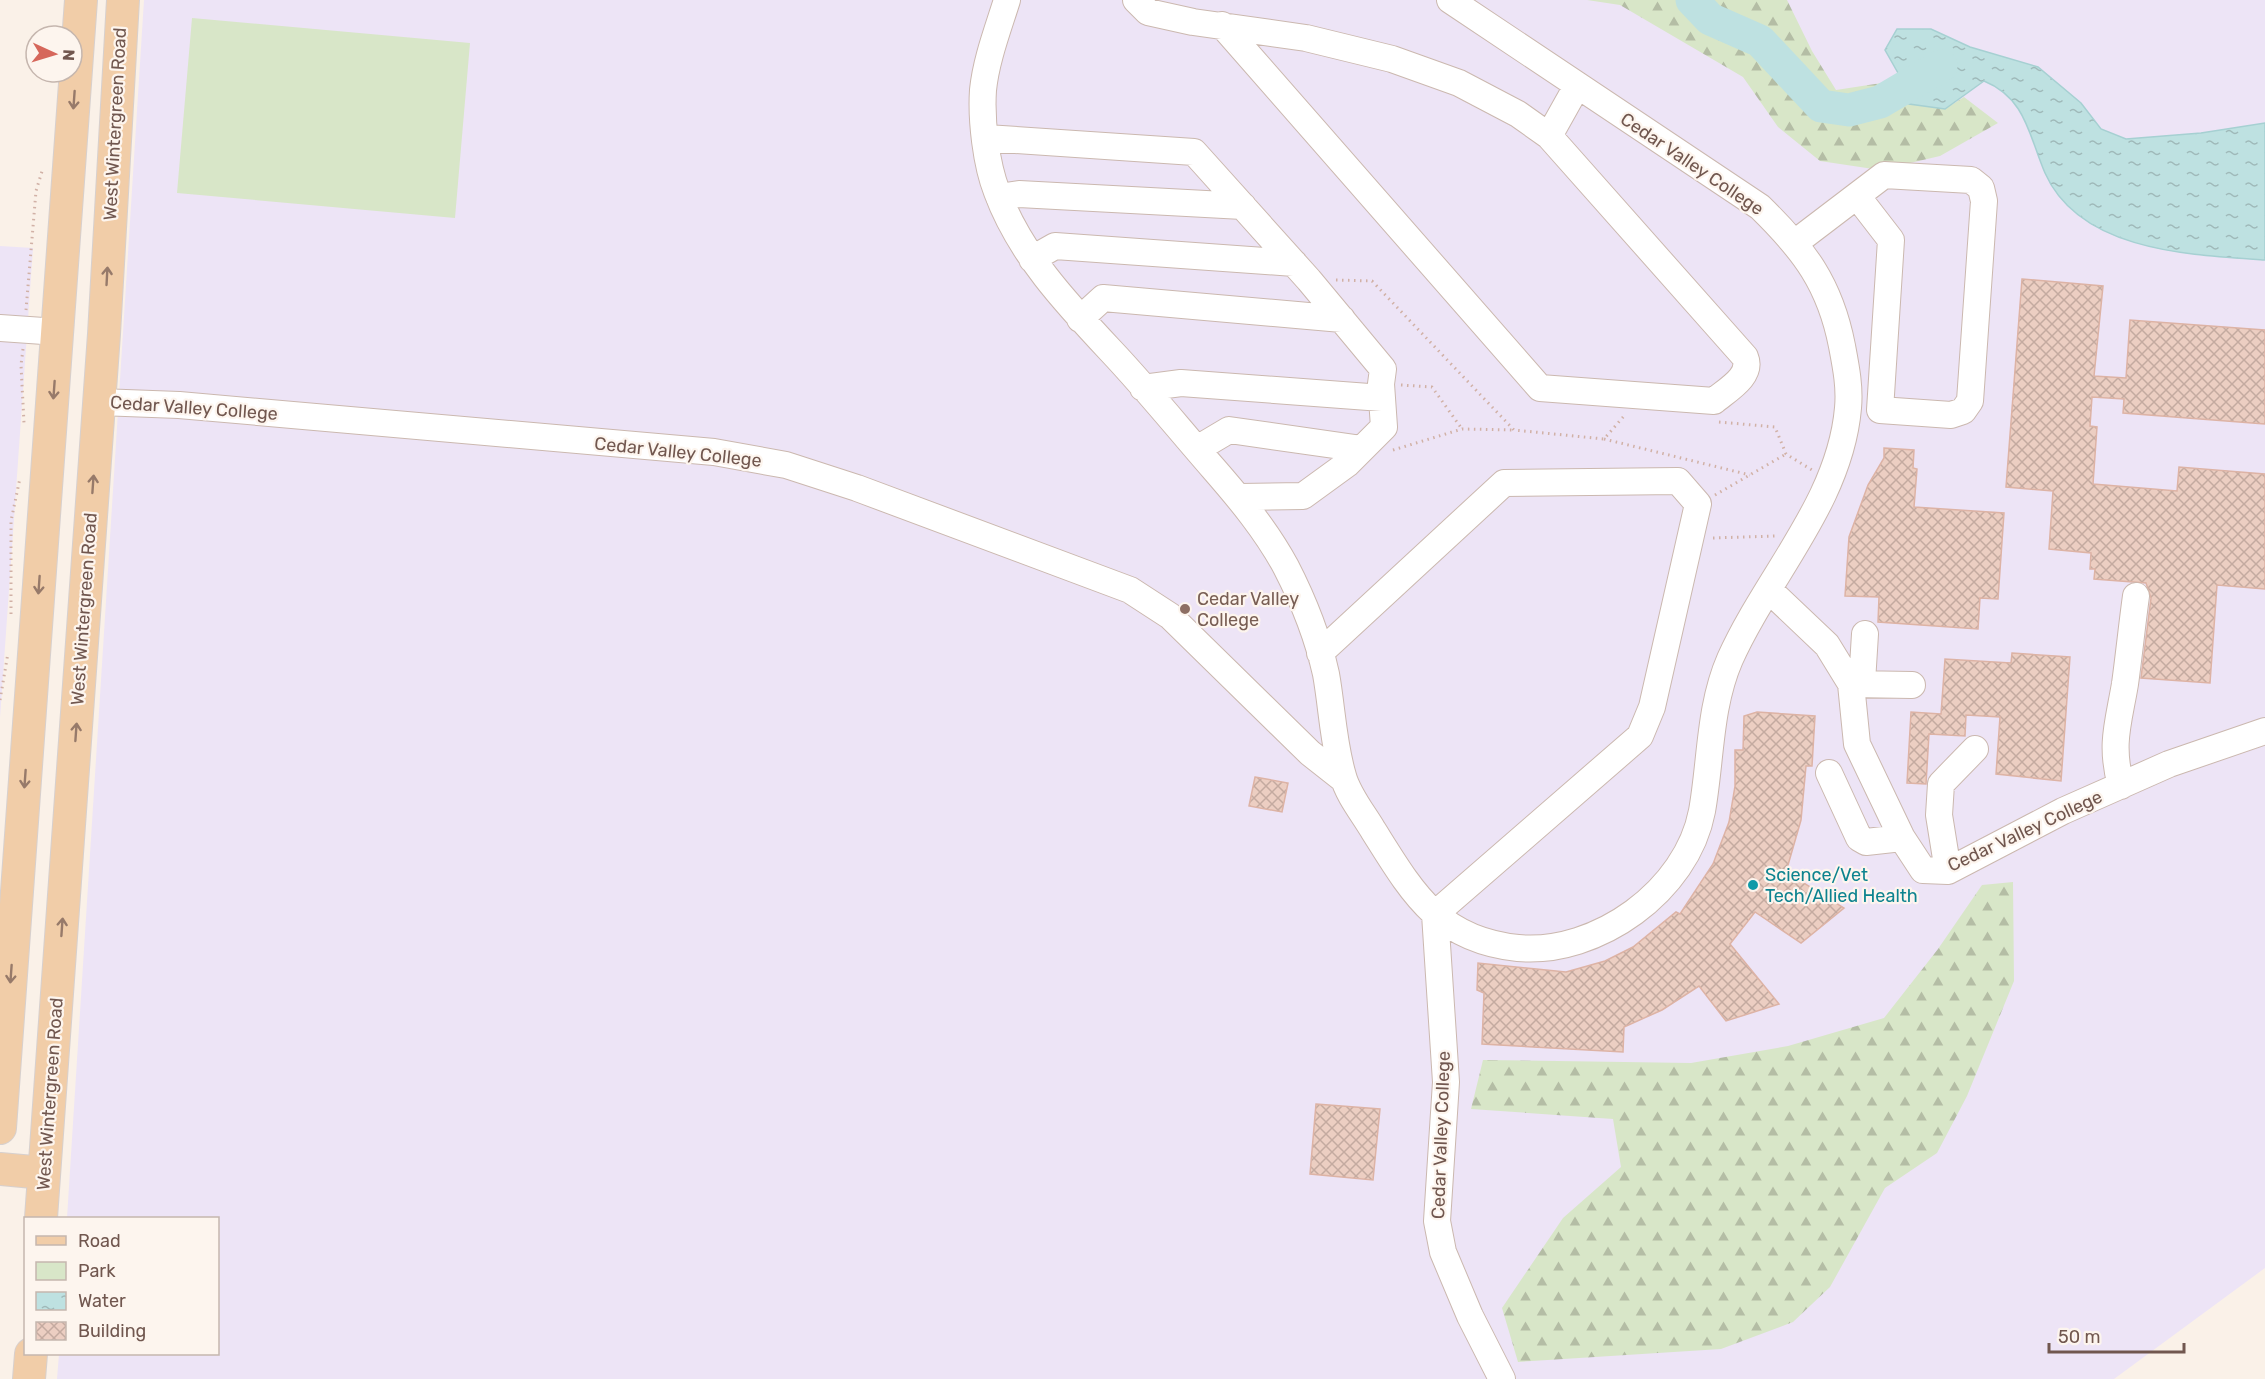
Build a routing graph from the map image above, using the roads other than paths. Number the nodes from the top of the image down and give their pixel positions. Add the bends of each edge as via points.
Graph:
1 (81, 0) edge
2 (123, 0) edge
3 (1007, 0) edge
4 (1136, 0) edge
5 (1450, 0) edge
6 (1222, 25) junction
7 (1577, 86) junction
8 (1549, 136) junction
9 (986, 138) junction
10 (1857, 196) junction
11 (999, 197) junction
12 (1243, 206) junction
13 (1796, 242) junction
14 (1032, 259) junction
15 (1294, 263) junction
16 (1080, 319) junction
17 (1342, 320) junction
18 (12, 329) edge
19 (58, 332) junction
20 (104, 334) junction
21 (1143, 388) junction
22 (1381, 391) junction
23 (99, 402) junction
24 (1848, 408) junction
25 (1880, 410) junction
26 (1197, 449) junction
27 (1372, 451) junction
28 (1240, 497) junction
29 (1769, 590) junction
30 (2136, 596) dead end
31 (1864, 634) dead end
32 (1320, 653) junction
33 (1856, 683) junction
34 (1912, 685) dead end
35 (2265, 731) edge
36 (1975, 749) dead end
37 (1829, 773) dead end
38 (1343, 779) junction
39 (2121, 786) junction
40 (1902, 838) junction
41 (1948, 871) junction
42 (1435, 914) junction
43 (0, 1128) edge
44 (0, 1169) edge
45 (44, 1173) junction
46 (41, 1217) edge
47 (31, 1355) edge
48 (29, 1379) edge
49 (1502, 1379) edge

1 -> 19 main road
20 -> 2 main road, West Wintergreen Road
3 - 9 lane, Cedar Valley College via 983,90
4 - 6 lane via 1148,12
5 - 7 lane, Cedar Valley College
6 - 8 lane via 1306,38 1392,59 1459,84 1518,114
6 - 8 lane via 1540,388 1714,401 1746,373 1745,357
7 - 8 lane
7 - 13 lane, Cedar Valley College via 1760,207
9 - 11 lane, Cedar Valley College via 987,157
9 - 12 lane via 1194,152
10 - 13 lane
10 - 25 lane via 1892,240
10 - 25 lane via 1884,175 1971,180 1981,188 1984,201 1970,400 1963,411 1951,415
11 - 12 lane via 1019,194
11 - 14 lane, Cedar Valley College
12 - 15 lane
13 - 24 lane, Cedar Valley College via 1825,289 1837,322 1848,378
14 - 15 lane via 1055,246
14 - 16 lane, Cedar Valley College
15 - 17 lane
16 - 17 lane via 1104,298
16 - 21 lane, Cedar Valley College
17 - 22 lane via 1383,369
18 - 19 lane
19 - 20 main road
19 -> 43 main road
20 - 23 main road, West Wintergreen Road
21 - 22 lane via 1181,383
21 - 26 lane, Cedar Valley College
22 - 27 lane via 1384,427
23 - 38 lane, Cedar Valley College via 179,405 714,452 786,465 1130,590 1170,616 1310,753
45 -> 23 main road, West Wintergreen Road
24 - 25 lane
24 - 29 lane, Cedar Valley College via 1829,481
26 - 27 lane via 1229,430
26 - 28 lane, Cedar Valley College
27 - 28 lane via 1303,496
28 - 32 lane, Cedar Valley College via 1285,565
29 - 33 lane, Cedar Valley College via 1827,645
29 - 42 lane, Cedar Valley College via 1728,664 1709,743 1701,814 1692,840 1670,877 1639,908 1595,934 1569,945 1541,950 1470,939
30 - 39 lane via 2115,729 2114,759
31 - 33 lane
32 - 38 lane, Cedar Valley College
32 - 42 lane via 1504,483 1678,482 1698,504 1653,707 1640,736
33 - 34 lane
33 - 40 lane, Cedar Valley College via 1857,744
35 - 39 lane, Cedar Valley College via 2169,764
36 - 41 lane via 1941,784 1939,815
37 - 40 lane via 1859,837 1866,842
38 - 42 lane, Cedar Valley College via 1398,873
39 - 41 lane, Cedar Valley College via 2063,811
40 - 41 lane, Cedar Valley College via 1923,870
42 - 49 lane, Cedar Valley College via 1446,1082 1437,1221 1443,1252
44 - 45 main road
45 - 46 main road, West Wintergreen Road
47 - 48 main road

